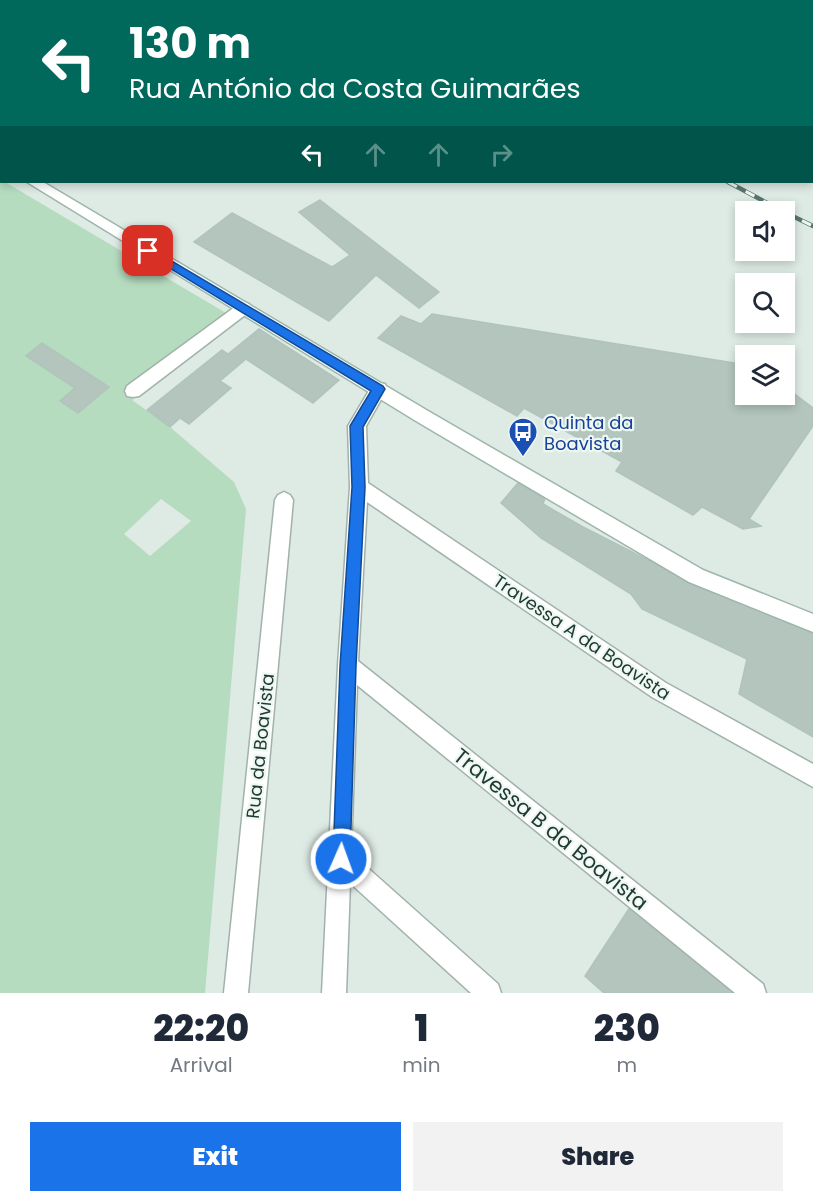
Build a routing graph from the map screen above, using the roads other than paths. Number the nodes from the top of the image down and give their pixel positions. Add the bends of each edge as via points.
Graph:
1 (35, 183) edge
2 (244, 308) junction
3 (379, 389) junction
4 (133, 391) dead end
5 (358, 487) junction
6 (284, 500) dead end
7 (813, 623) edge
8 (348, 666) junction
9 (813, 776) edge
10 (341, 859) junction
11 (236, 993) edge
12 (334, 993) edge
13 (489, 993) edge
14 (754, 993) edge

1 - 2 street
2 - 3 street
2 - 4 street
3 - 5 street via 357,426
3 - 7 street via 696,576
5 - 8 street
5 - 9 street, Travessa A da Boavista via 659,690
6 - 11 street, Rua da Boavista
8 - 10 street
8 - 14 street, Travessa B da Boavista
10 - 12 street
10 - 13 street

